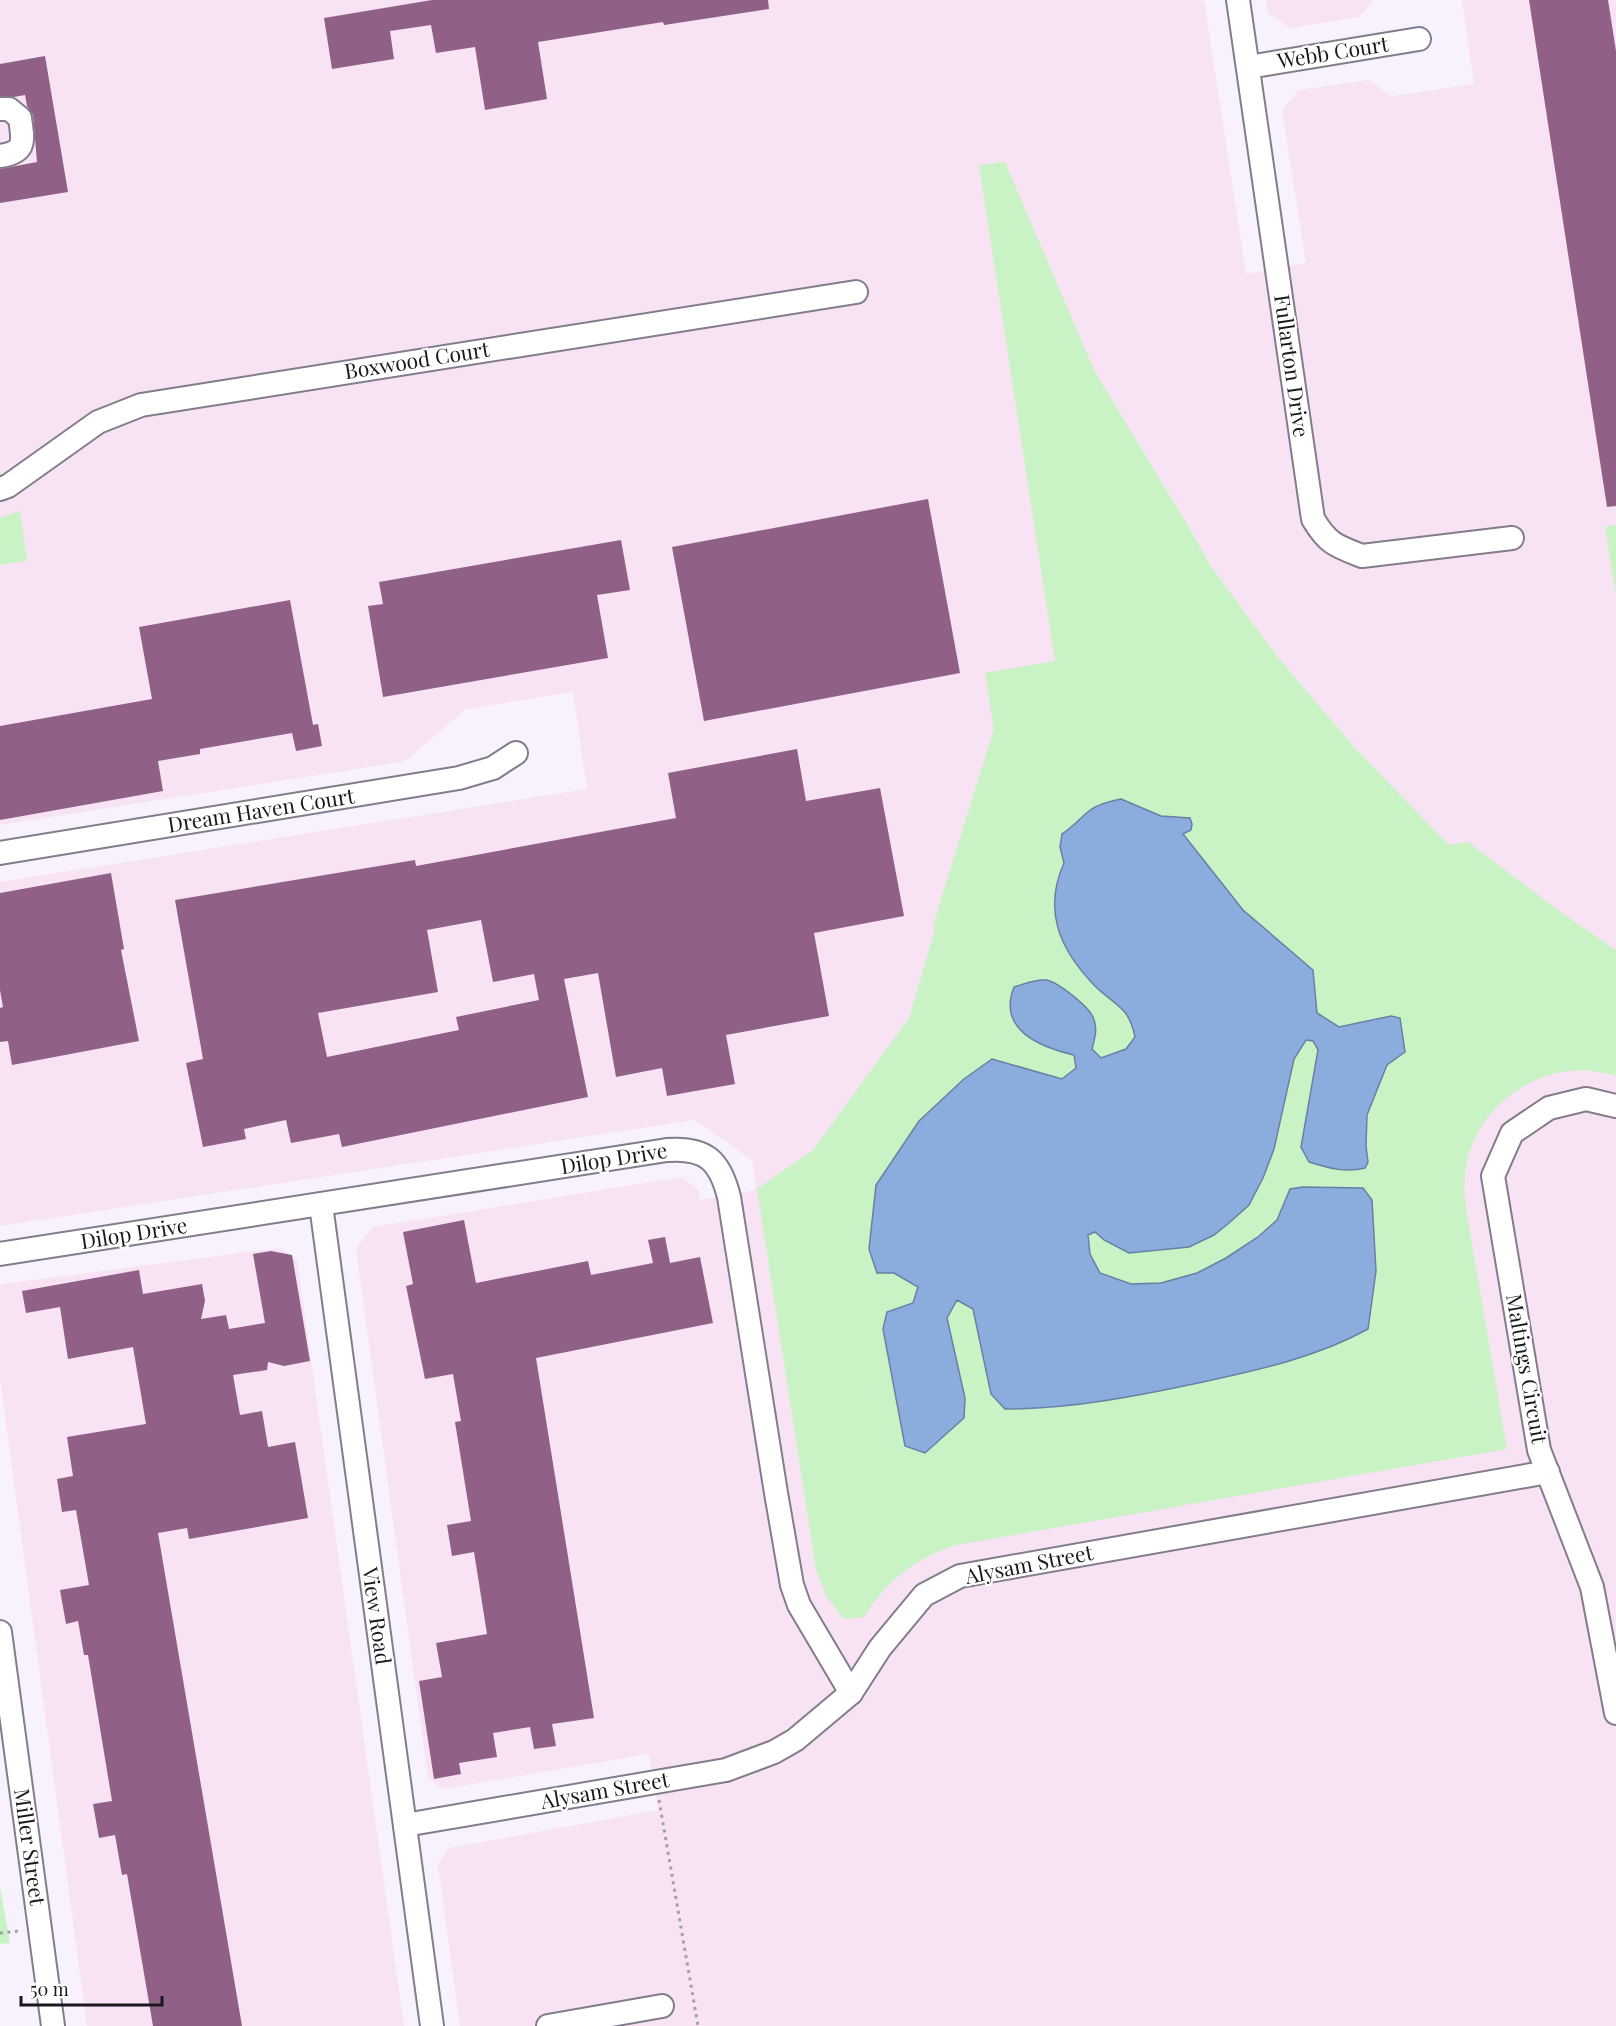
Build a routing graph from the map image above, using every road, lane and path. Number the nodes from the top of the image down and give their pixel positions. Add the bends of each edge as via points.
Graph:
1 (1238, 0) edge
2 (1419, 39) dead end
3 (1248, 67) junction
4 (0, 109) edge
5 (0, 156) edge
6 (856, 292) dead end
7 (0, 489) edge
8 (1512, 538) dead end
9 (516, 753) dead end
10 (0, 853) edge
11 (1616, 1106) edge
12 (321, 1205) junction
13 (0, 1254) edge
14 (1548, 1472) junction
15 (0, 1632) edge
16 (850, 1693) junction
17 (1616, 1713) edge
18 (656, 1782) junction
19 (405, 1825) junction
20 (662, 2006) dead end
21 (53, 2026) edge
22 (432, 2026) edge
23 (548, 2026) edge
24 (698, 2026) edge

1 - 3 street, Fullarton Drive
2 - 3 street, Webb Court
3 - 8 street, Fullarton Drive via 1313,519 1324,537 1339,548 1362,556
4 - 5 street via 16,112 23,141 16,152
6 - 7 street, Boxwood Court via 141,405 98,422
9 - 10 street, Dream Haven Court via 493,768 459,778
11 - 14 street, Maltings Circuit via 1586,1100 1549,1108 1512,1133 1493,1176 1539,1450
12 - 13 street, Dilop Drive
12 - 16 street, Dilop Drive via 667,1150 695,1152 718,1166 729,1197 792,1585 799,1605
12 - 19 street, View Road
14 - 16 street, Alysam Street via 960,1576 924,1595 880,1648
14 - 17 street, Maltings Circuit via 1592,1587
15 - 21 street, Miller Street
16 - 18 street, Alysam Street via 795,1740 774,1752 726,1770
18 - 19 street, Alysam Street
18 - 24 path
19 - 22 street, View Road
20 - 23 street

